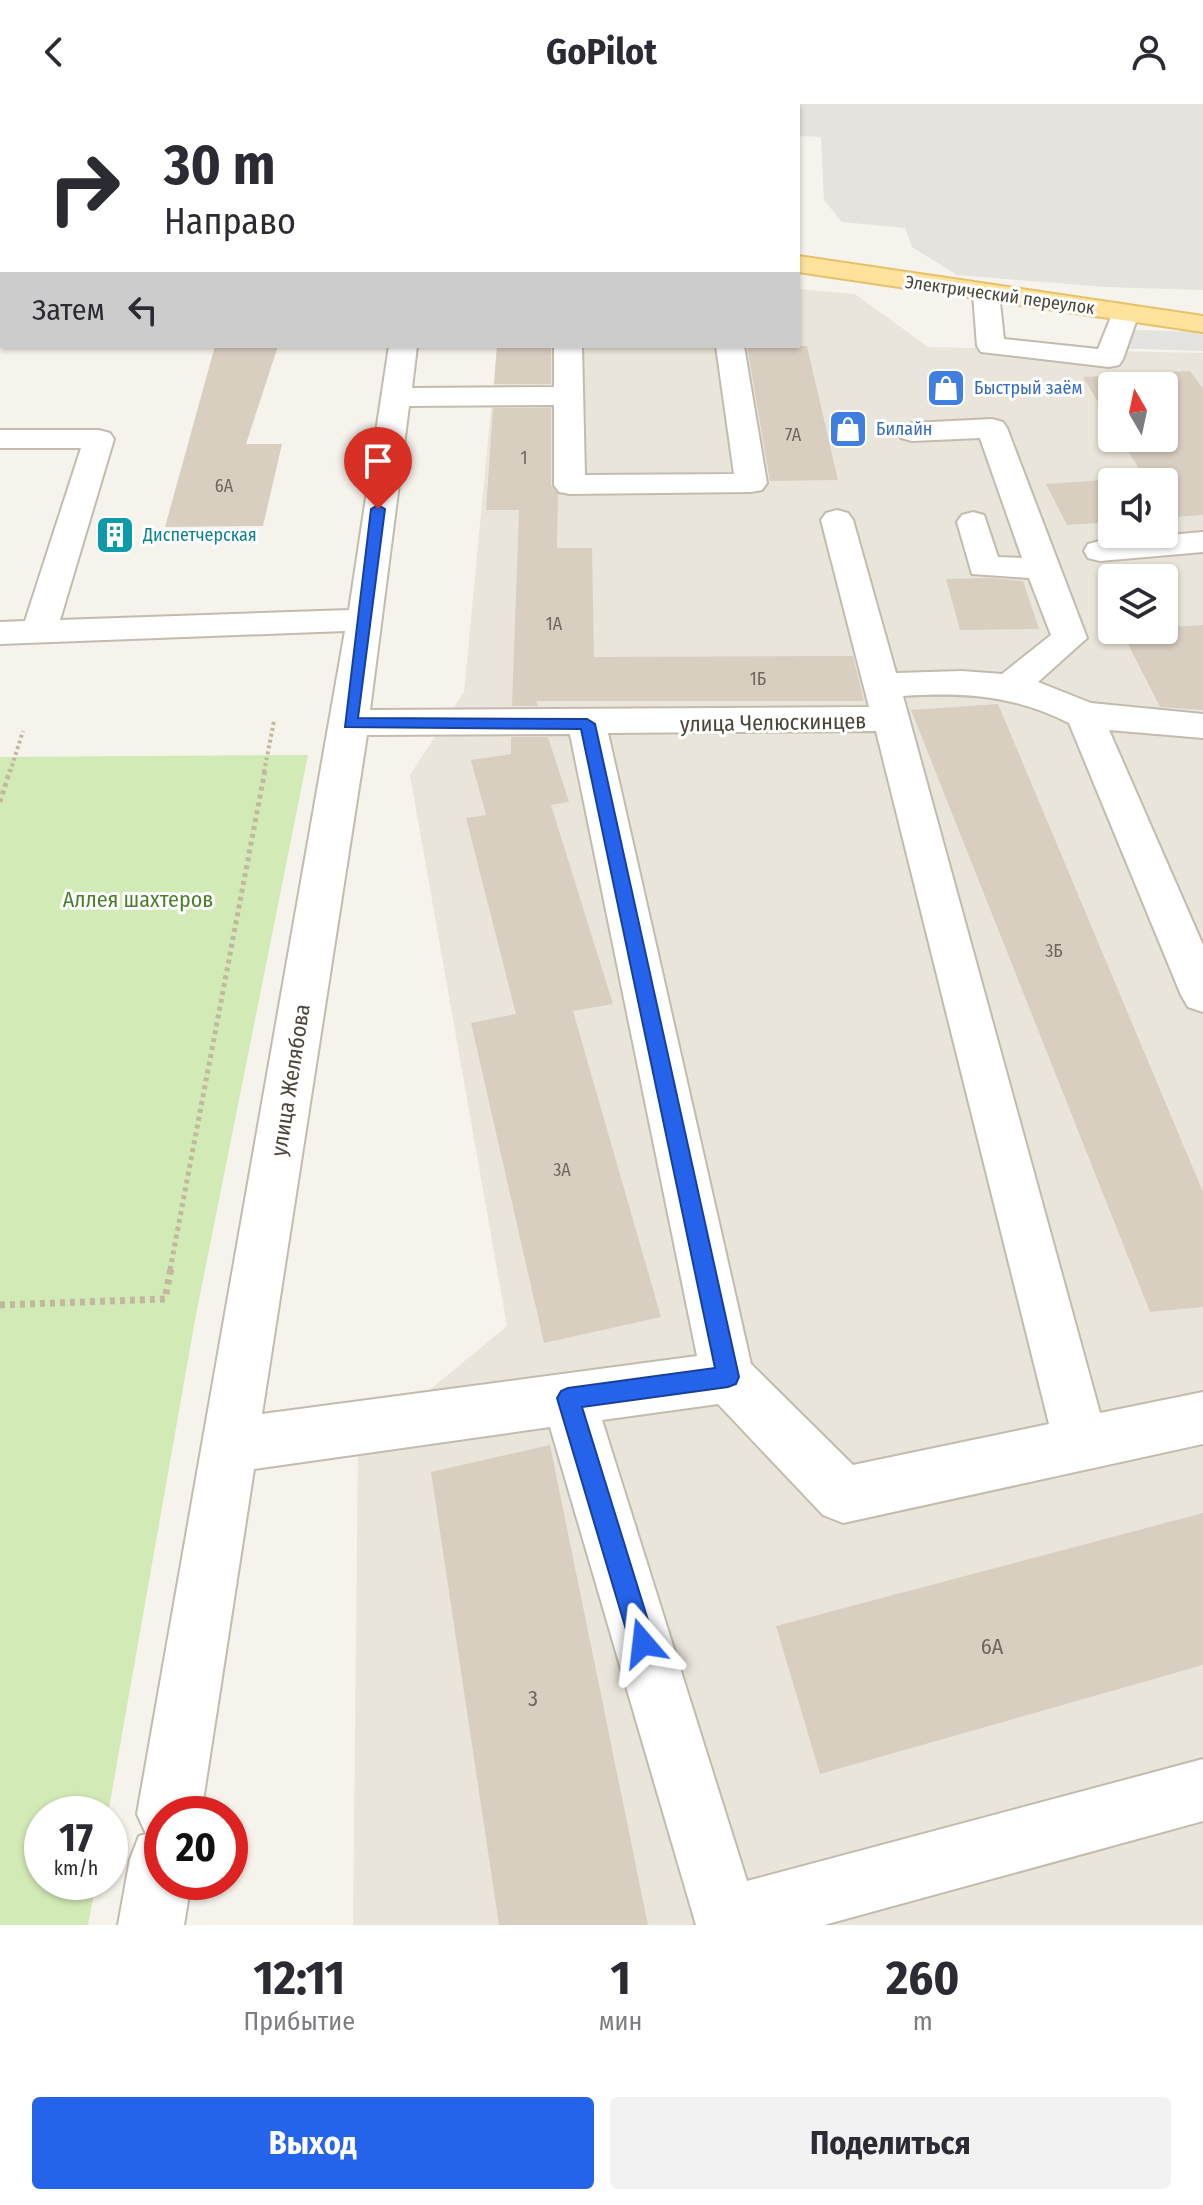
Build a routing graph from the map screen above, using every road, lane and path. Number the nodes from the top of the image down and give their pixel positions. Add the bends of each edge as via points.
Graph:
1 (800, 264) edge
2 (986, 294) junction
3 (1125, 313) junction
4 (1203, 324) edge
5 (403, 348) edge
6 (568, 348) edge
7 (730, 348) edge
8 (569, 396) junction
9 (394, 397) junction
10 (912, 432) dead end
11 (0, 439) edge
12 (837, 520) dead end
13 (973, 522) dead end
14 (1203, 542) edge
15 (1100, 551) dead end
16 (1042, 568) junction
17 (362, 620) junction
18 (39, 632) junction
19 (0, 633) edge
20 (1010, 686) junction
21 (887, 703) junction
22 (1084, 715) junction
23 (274, 721) dead end
24 (350, 723) junction
25 (587, 724) junction
26 (1203, 726) edge
27 (23, 731) dead end
28 (0, 802) edge
29 (1203, 995) edge
30 (0, 1305) edge
31 (728, 1377) junction
32 (568, 1398) junction
33 (1203, 1418) edge
34 (1081, 1444) junction
35 (230, 1445) junction
36 (1203, 1790) edge
37 (172, 1796) edge
38 (155, 1900) edge
39 (729, 1922) edge
40 (151, 1925) edge

1 - 2 main road, Электрический переулок
2 - 3 main road, Электрический переулок
2 - 3 street via 991,346 1109,359
3 - 4 main road, Электрический переулок
5 - 9 street, улица Желябова
6 - 8 street
7 - 8 street via 751,483 570,485
8 - 9 street
9 - 17 street, улица Желябова
10 - 16 street via 992,428
11 - 18 street via 99,439
12 - 21 street
13 - 16 street via 984,567
14 - 15 street
16 - 20 street via 1070,638
17 - 18 street
17 - 24 street, улица Желябова
18 - 19 street
20 - 21 street, улица Челюскинцев via 969,680
20 - 22 street, улица Челюскинцев via 1057,700
21 - 25 street, улица Челюскинцев
21 - 34 street
22 - 26 street
22 - 29 street
23 - 30 path via 165,1299
24 - 25 street, улица Челюскинцев
24 - 35 street, улица Желябова
25 - 31 street
27 - 28 path
31 - 32 street
31 - 34 street via 843,1495
32 - 35 street
32 - 39 street
33 - 34 street
35 - 37 street, улица Желябова
36 - 39 street
38 - 40 street

